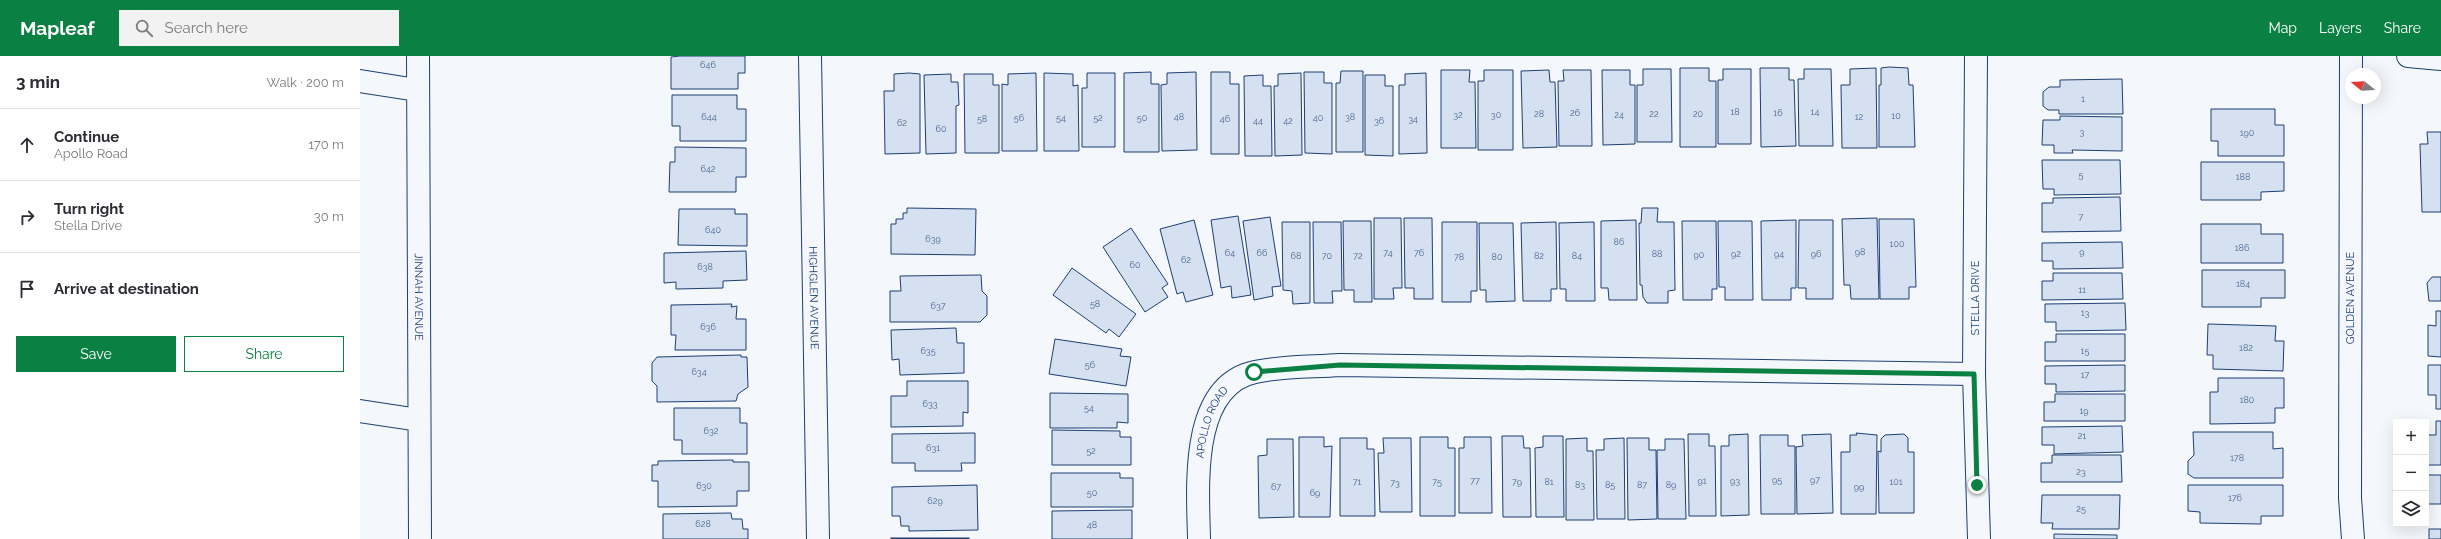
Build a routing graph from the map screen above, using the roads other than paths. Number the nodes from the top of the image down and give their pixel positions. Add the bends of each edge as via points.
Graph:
1 (418, 56) edge
2 (810, 56) edge
3 (1976, 56) edge
4 (2351, 56) edge
5 (2408, 56) edge
6 (2441, 60) edge
7 (360, 81) edge
8 (417, 90) junction
9 (1974, 374) junction
10 (360, 411) edge
11 (419, 420) junction
12 (420, 539) edge
13 (818, 539) edge
14 (1199, 539) edge
15 (1979, 539) edge
16 (2353, 539) edge

1 - 8 street, JINNAH AVENUE
2 - 13 street, HIGHGLEN AVENUE
3 - 9 street, STELLA DRIVE
4 - 16 street, GOLDEN AVENUE via 2350,498
5 - 6 street
7 - 8 street
8 - 11 street, JINNAH AVENUE
9 - 14 street, APOLLO ROAD via 1340,365 1254,372 1226,386 1204,424 1198,482
9 - 15 street, STELLA DRIVE
10 - 11 street
11 - 12 street, JINNAH AVENUE

